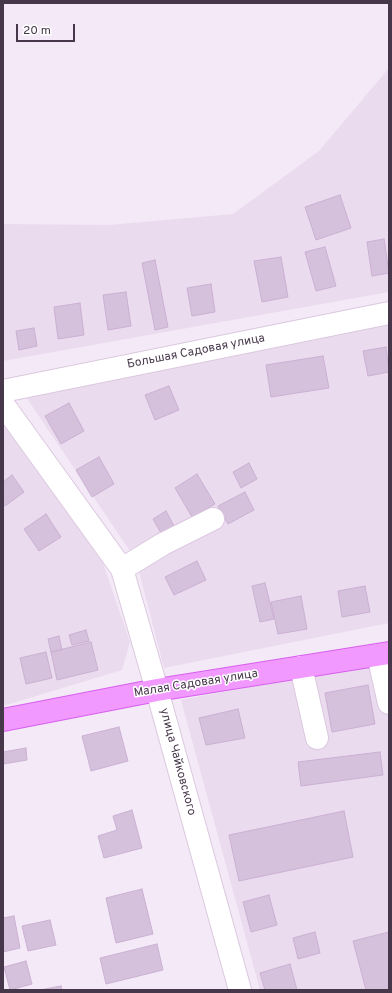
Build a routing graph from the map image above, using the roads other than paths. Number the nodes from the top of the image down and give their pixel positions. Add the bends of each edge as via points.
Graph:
1 (389, 313) edge
2 (3, 391) edge
3 (3, 404) edge
4 (213, 519) dead end
5 (122, 569) junction
6 (383, 654) edge
7 (301, 667) junction
8 (157, 690) junction
9 (389, 703) edge
10 (3, 720) edge
11 (317, 738) dead end
12 (240, 990) edge

1 - 2 street, Большая Садовая улица
3 - 5 street, улица Чайковского
4 - 5 street
5 - 8 street, улица Чайковского
6 - 7 main road, Малая Садовая улица
6 - 9 street
7 - 8 main road, Малая Садовая улица
7 - 11 street
8 - 10 main road, Малая Садовая улица
8 - 12 street, улица Чайковского

